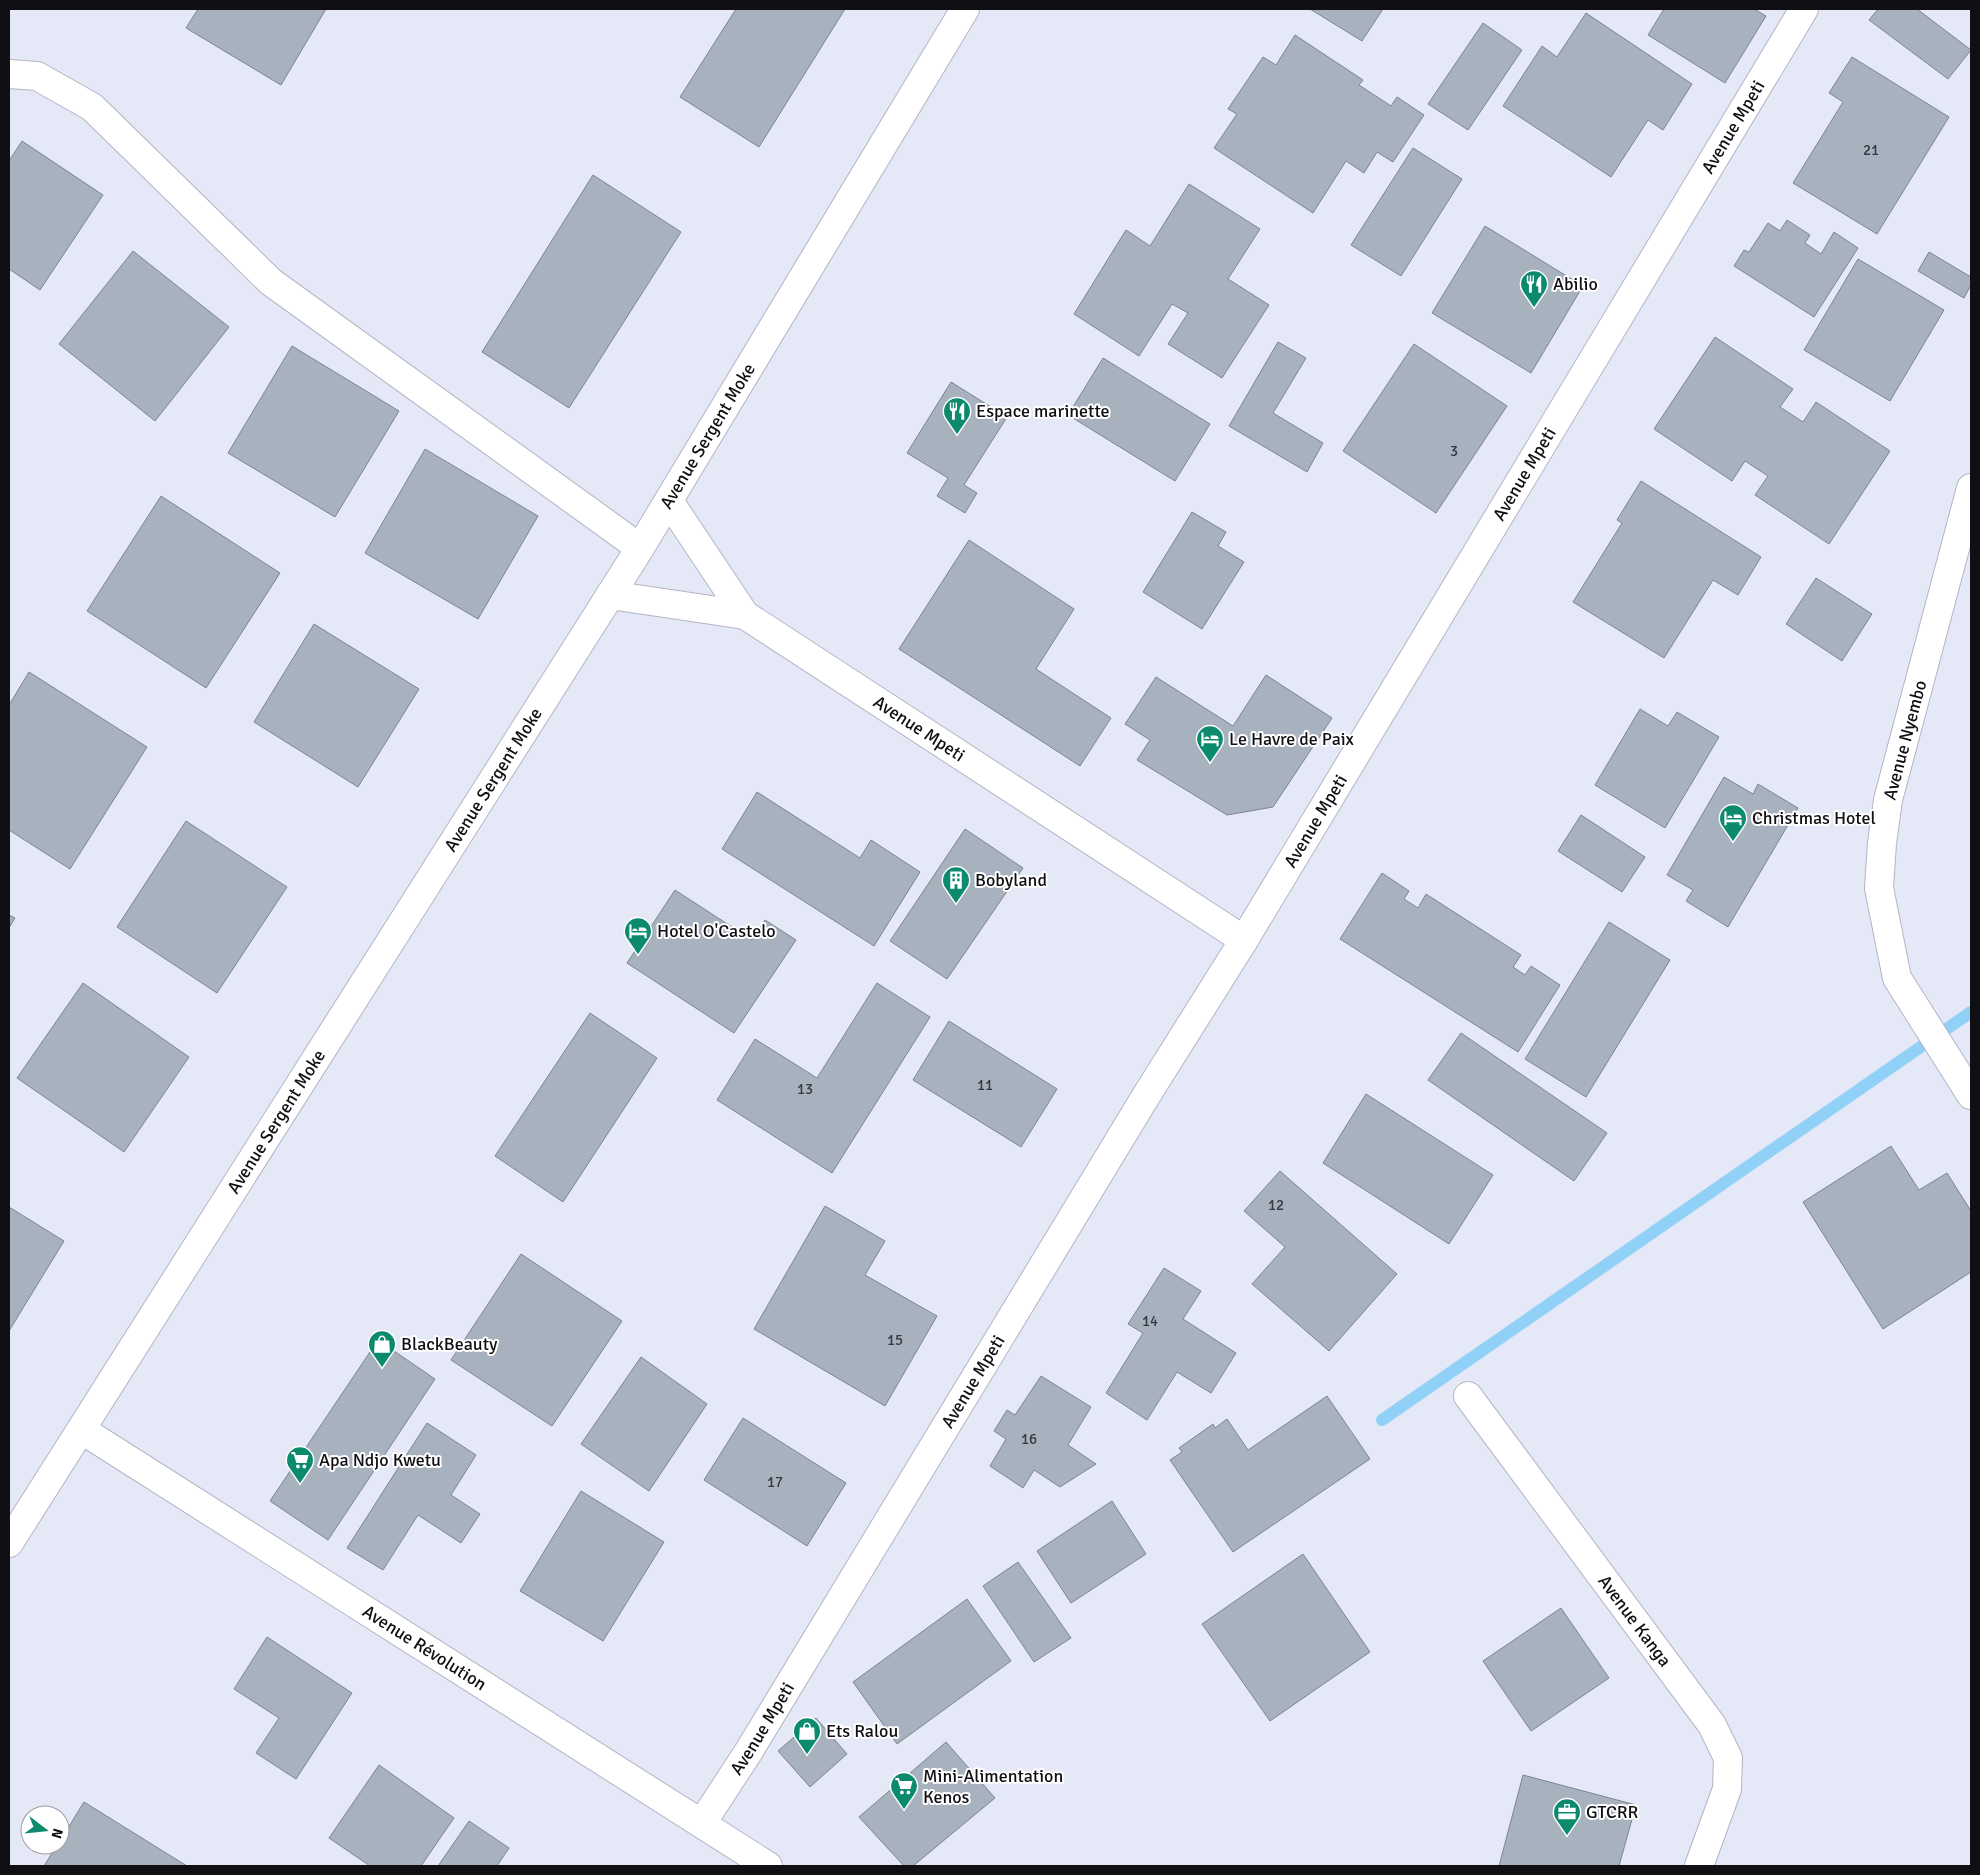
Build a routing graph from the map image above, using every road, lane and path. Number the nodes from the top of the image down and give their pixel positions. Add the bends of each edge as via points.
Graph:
1 (965, 9) edge
2 (1804, 9) edge
3 (9, 74) edge
4 (1971, 488) edge
5 (669, 502) junction
6 (640, 548) junction
7 (610, 595) junction
8 (745, 615) junction
9 (1244, 940) junction
10 (1965, 1085) edge
11 (1468, 1396) dead end
12 (82, 1430) junction
13 (9, 1543) edge
14 (702, 1823) junction
15 (755, 1864) edge
16 (1699, 1866) edge

1 - 5 street, Avenue Sergent Moke
2 - 9 street, Avenue Mpeti
3 - 6 street via 37,76 92,107 270,282
4 - 10 street, Avenue Nyembo via 1887,809 1879,888 1897,978
5 - 6 street, Avenue Sergent Moke
5 - 8 street, Avenue Mpeti
6 - 7 street, Avenue Sergent Moke
7 - 8 street, Avenue Mpeti
7 - 12 street, Avenue Sergent Moke
8 - 9 street, Avenue Mpeti
9 - 14 street, Avenue Mpeti
11 - 16 street, Avenue Kanga via 1712,1725 1728,1758 1727,1789
12 - 13 street, Avenue Sergent Moke
12 - 14 street, Avenue Révolution
14 - 15 street, Avenue Révolution

